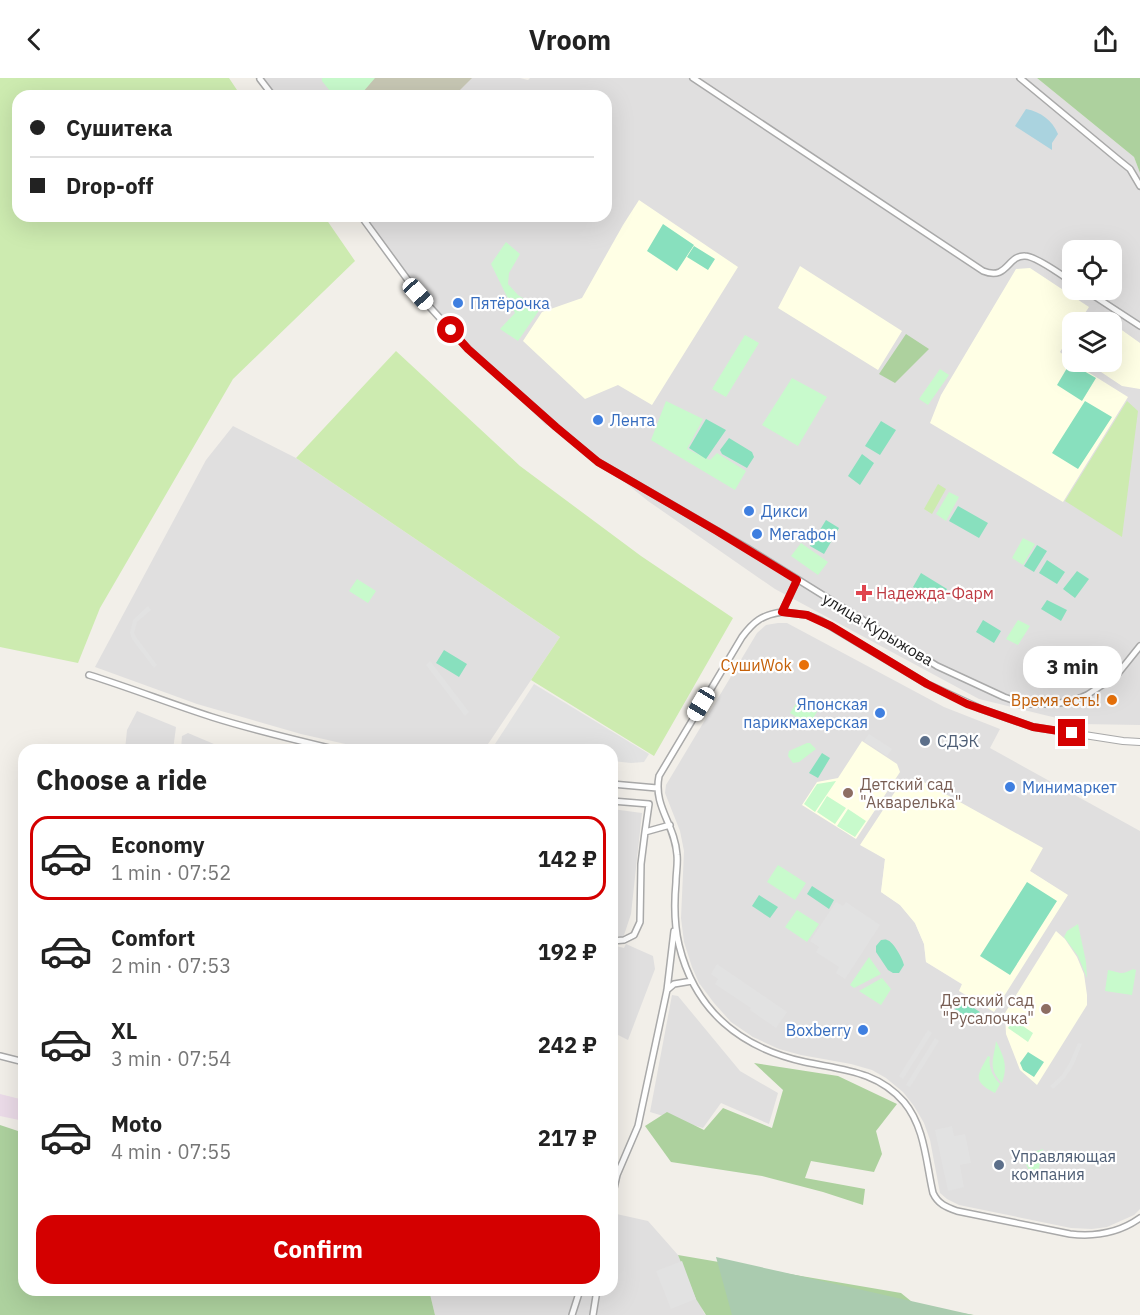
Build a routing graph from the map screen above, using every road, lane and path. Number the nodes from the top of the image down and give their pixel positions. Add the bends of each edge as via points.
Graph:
1 (693, 78) edge
2 (1020, 78) edge
3 (1140, 186) edge
4 (365, 222) edge
5 (1062, 276) edge
6 (1100, 300) edge
7 (1140, 326) edge
8 (797, 580) junction
9 (782, 612) junction
10 (1140, 646) edge
11 (89, 675) dead end
12 (1140, 742) edge
13 (308, 744) edge
14 (618, 785) edge
15 (657, 788) junction
16 (618, 801) edge
17 (670, 825) junction
18 (645, 832) junction
19 (675, 927) junction
20 (618, 940) edge
21 (692, 981) junction
22 (667, 990) junction
23 (0, 1056) edge
24 (18, 1060) edge
25 (618, 1172) edge
26 (1140, 1218) edge
27 (578, 1296) edge
28 (596, 1296) edge
29 (572, 1315) edge
30 (593, 1315) edge

1 - 5 street via 983,271 998,274 1017,258 1026,256
2 - 3 street via 1130,170
4 - 8 street, улица Курыжова via 418,294 468,349 598,462
6 - 7 street
8 - 9 street
8 - 10 street, улица Курыжова via 937,666 1024,704 1073,701 1116,676
9 - 12 street via 820,620 967,704 1033,727
9 - 15 street via 758,619 742,637 659,776
11 - 13 street via 212,717
14 - 15 street
15 - 17 street
16 - 18 street via 649,804
17 - 18 street
17 - 19 street via 677,857
18 - 20 street via 640,922 634,935
19 - 21 street
19 - 22 street
21 - 22 street via 674,984
21 - 26 street via 718,1018 762,1049 859,1073 894,1092 915,1120 922,1137 933,1193 948,1208 1087,1236 1114,1231
22 - 25 street via 638,1126
23 - 24 street
27 - 29 street
28 - 30 street

